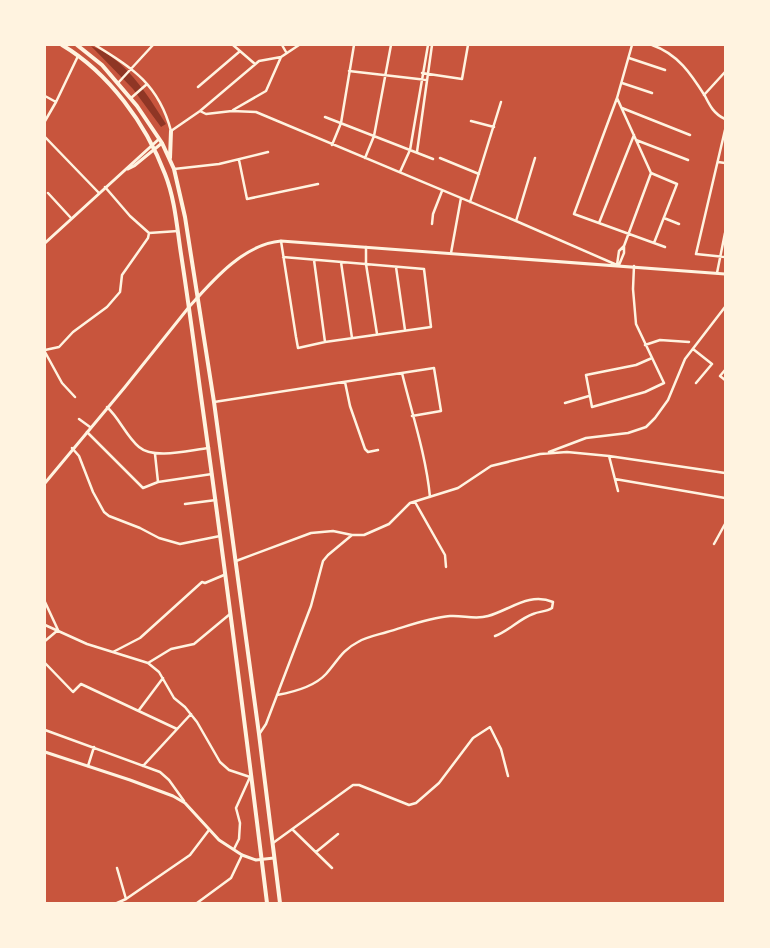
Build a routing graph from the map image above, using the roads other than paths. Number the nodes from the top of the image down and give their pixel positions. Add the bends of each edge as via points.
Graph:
1 (62, 45) edge
2 (77, 45) edge
3 (95, 45) edge
4 (152, 45) edge
5 (233, 45) edge
6 (282, 45) edge
7 (354, 45) edge
8 (391, 45) edge
9 (428, 45) edge
10 (432, 45) edge
11 (468, 45) edge
12 (632, 45) edge
13 (652, 45) edge
14 (297, 46) edge
15 (239, 52) junction
16 (287, 53) junction
17 (78, 56) junction
18 (281, 57) junction
19 (629, 58) junction
20 (255, 64) junction
21 (132, 68) junction
22 (665, 70) dead end
23 (349, 71) junction
24 (725, 72) edge
25 (422, 73) junction
26 (427, 74) junction
27 (386, 76) junction
28 (421, 80) junction
29 (427, 80) junction
30 (118, 83) junction
31 (622, 83) junction
32 (147, 84) junction
33 (198, 87) dead end
34 (652, 93) dead end
35 (704, 95) junction
36 (45, 96) edge
37 (130, 98) junction
38 (618, 98) junction
39 (56, 102) junction
40 (501, 102) dead end
41 (622, 108) junction
42 (200, 111) junction
43 (232, 111) junction
44 (325, 117) dead end
45 (725, 119) edge
46 (45, 121) edge
47 (471, 121) dead end
48 (341, 123) junction
49 (494, 127) junction
50 (725, 130) edge
51 (171, 131) junction
52 (690, 134) dead end
53 (634, 135) junction
54 (374, 136) junction
55 (45, 137) edge
56 (159, 138) junction
57 (636, 140) junction
58 (162, 143) junction
59 (152, 144) junction
60 (332, 145) junction
61 (154, 149) junction
62 (410, 150) junction
63 (268, 152) dead end
64 (417, 152) junction
65 (365, 158) junction
66 (433, 158) dead end
67 (440, 158) dead end
68 (535, 158) dead end
69 (170, 160) junction
70 (239, 160) junction
71 (688, 160) dead end
72 (718, 162) junction
73 (725, 163) edge
74 (127, 169) junction
75 (174, 170) junction
76 (400, 173) junction
77 (651, 173) junction
78 (480, 174) junction
79 (318, 184) dead end
80 (106, 187) junction
81 (442, 191) junction
82 (48, 193) dead end
83 (99, 193) junction
84 (461, 198) junction
85 (470, 202) junction
86 (71, 218) junction
87 (664, 218) junction
88 (516, 221) junction
89 (599, 223) junction
90 (432, 224) dead end
91 (679, 224) dead end
92 (178, 231) junction
93 (149, 232) junction
94 (628, 233) junction
95 (725, 233) edge
96 (281, 241) junction
97 (654, 243) junction
98 (45, 244) edge
99 (366, 247) junction
100 (665, 247) dead end
101 (451, 253) junction
102 (283, 257) junction
103 (720, 257) junction
104 (725, 257) edge
105 (314, 260) junction
106 (342, 262) junction
107 (366, 264) junction
108 (618, 265) junction
109 (634, 266) junction
110 (396, 267) junction
111 (717, 273) junction
112 (725, 274) edge
113 (197, 298) junction
114 (189, 307) junction
115 (725, 307) edge
116 (405, 330) junction
117 (377, 335) junction
118 (352, 338) junction
119 (325, 342) junction
120 (688, 342) dead end
121 (645, 345) junction
122 (693, 348) junction
123 (45, 351) edge
124 (652, 358) junction
125 (725, 370) edge
126 (402, 373) junction
127 (725, 380) edge
128 (345, 382) junction
129 (696, 383) dead end
130 (589, 396) junction
131 (75, 397) dead end
132 (214, 402) junction
133 (565, 403) dead end
134 (107, 408) junction
135 (412, 416) junction
136 (79, 419) dead end
137 (90, 427) junction
138 (87, 431) junction
139 (72, 448) junction
140 (209, 448) junction
141 (378, 450) dead end
142 (547, 453) junction
143 (155, 454) junction
144 (609, 456) junction
145 (725, 473) edge
146 (212, 474) junction
147 (615, 479) junction
148 (158, 482) junction
149 (45, 483) edge
150 (618, 491) dead end
151 (430, 497) junction
152 (725, 498) edge
153 (216, 500) junction
154 (415, 502) junction
155 (185, 504) dead end
156 (725, 524) edge
157 (352, 535) junction
158 (220, 536) junction
159 (714, 544) dead end
160 (236, 561) junction
161 (446, 568) dead end
162 (225, 575) junction
163 (45, 602) edge
164 (230, 614) junction
165 (45, 625) edge
166 (58, 630) junction
167 (495, 636) dead end
168 (46, 639) edge
169 (112, 652) junction
170 (45, 663) edge
171 (148, 663) junction
172 (163, 678) junction
173 (277, 695) junction
174 (139, 710) junction
175 (191, 714) junction
176 (177, 729) junction
177 (45, 730) edge
178 (259, 734) junction
179 (94, 747) junction
180 (45, 752) edge
181 (88, 766) junction
182 (143, 766) junction
183 (508, 776) dead end
184 (250, 777) junction
185 (185, 803) junction
186 (292, 829) junction
187 (209, 830) junction
188 (338, 834) dead end
189 (272, 844) junction
190 (234, 849) junction
191 (316, 852) junction
192 (242, 855) junction
193 (274, 858) junction
194 (262, 860) junction
195 (117, 868) dead end
196 (332, 868) dead end
197 (126, 899) junction
198 (117, 903) edge
199 (198, 903) edge
200 (267, 903) edge
201 (280, 903) edge

1 - 17 highway
2 - 30 highway
3 - 21 street
4 - 21 street
5 - 15 street
6 - 16 street
7 - 23 street
8 - 27 street
9 - 25 street
10 - 26 street
11 - 26 street via 462,79
12 - 19 street
13 - 35 street via 678,59
14 - 16 street
15 - 20 street
15 - 33 street
16 - 18 street
17 - 39 street
17 - 59 highway via 119,96
18 - 20 street
18 - 43 street via 266,91
19 - 22 street
19 - 31 street
20 - 42 street
21 - 30 street
21 - 32 street
23 - 27 street
23 - 48 street
24 - 35 street
25 - 26 street
25 - 28 street
26 - 29 street
27 - 28 street
27 - 54 street
28 - 29 street
28 - 62 street
29 - 64 street
30 - 37 highway
31 - 34 street
31 - 38 street
32 - 37 street
32 - 51 street via 162,105
35 - 45 street via 712,110
36 - 39 street
37 - 56 highway
38 - 41 street
38 - 89 street via 574,214
39 - 46 street
40 - 49 street
41 - 52 street
41 - 53 street
42 - 43 street via 206,114
42 - 51 street
43 - 60 street via 256,112
44 - 48 street
47 - 49 street
48 - 54 street
48 - 60 street
49 - 78 street
50 - 72 street
51 - 69 highway
53 - 57 street
53 - 89 street
54 - 62 street
54 - 65 street
55 - 83 street
56 - 58 highway
56 - 59 main road
57 - 71 street
57 - 77 street
58 - 61 main road
58 - 69 highway
59 - 61 highway
59 - 74 main road
60 - 65 street
61 - 74 main road
61 - 92 highway via 166,176
62 - 64 street
62 - 76 street
63 - 70 street
64 - 66 street
65 - 76 street
67 - 78 street
68 - 88 street
69 - 75 highway
70 - 75 street
70 - 79 street via 247,199
72 - 73 street
72 - 103 street via 696,254
74 - 80 main road
75 - 113 highway via 185,217
76 - 81 street
77 - 87 street via 677,184
77 - 94 street
78 - 85 street
80 - 83 main road
80 - 93 street via 130,216
81 - 84 street
81 - 90 street
82 - 86 street
83 - 86 main road
84 - 85 street
84 - 101 street
85 - 88 street
86 - 98 main road
87 - 91 street
87 - 97 street
88 - 108 street
89 - 94 street
92 - 93 street
92 - 114 highway
93 - 123 street via 122,275 120,292 114,300 59,346
94 - 97 street
94 - 108 street
95 - 103 street
96 - 99 main road
96 - 102 street
96 - 113 main road via 250,250
97 - 100 street
99 - 101 main road
99 - 107 street
101 - 108 main road
102 - 105 street
102 - 119 street via 298,348
103 - 104 street
103 - 111 street
105 - 106 street
105 - 119 street
106 - 107 street
106 - 118 street
107 - 110 street
107 - 117 street
108 - 109 main road
109 - 111 main road
109 - 121 street via 634,315
110 - 116 street
110 - 116 street via 424,269 431,327
111 - 112 main road
113 - 114 main road
113 - 132 highway
114 - 134 main road
114 - 140 highway
115 - 122 street
116 - 117 street
117 - 118 street
118 - 119 street
120 - 121 street via 660,340
121 - 124 street
122 - 129 street via 712,364
122 - 142 street via 668,400 646,427 628,433 586,438
123 - 131 street via 62,383
124 - 130 street via 636,366 586,375
124 - 130 street via 664,383 592,407
125 - 127 street via 720,376
126 - 128 street
126 - 135 street
126 - 135 street via 434,368 441,411
128 - 132 street
128 - 141 street via 365,449 368,452
130 - 133 street
132 - 160 highway
134 - 137 main road
134 - 143 street via 140,448
135 - 151 street via 426,464
136 - 137 street
137 - 138 main road
138 - 139 main road
138 - 148 street via 143,488
139 - 149 main road
139 - 158 street via 109,516 180,544
140 - 143 street
140 - 146 highway
142 - 144 street
142 - 151 street via 496,464 458,488
143 - 148 street
144 - 145 street
144 - 147 street
146 - 148 street
146 - 153 highway
147 - 150 street
147 - 152 street
151 - 154 street
153 - 155 street
153 - 158 highway
154 - 157 street via 404,507 389,524 376,531
154 - 161 street via 445,555
156 - 159 street
157 - 160 street via 333,531 311,533
157 - 173 street via 323,561 311,606
158 - 162 highway
160 - 178 highway
162 - 164 highway
162 - 169 street via 202,582 140,638
163 - 166 street
164 - 171 street via 194,644 171,649
164 - 184 highway
165 - 166 street
166 - 168 street
166 - 169 street
167 - 173 street via 520,620 548,611 553,602 529,599 489,616 430,619 360,640 345,649 316,683
169 - 171 street
170 - 174 street via 73,692 81,684
171 - 172 street
172 - 174 street
172 - 175 street via 174,698
173 - 178 street
174 - 176 street
175 - 176 street
175 - 184 street via 220,762 229,770
176 - 182 street
177 - 179 street
178 - 189 highway
179 - 181 street
179 - 182 street
180 - 181 main road
181 - 185 main road
182 - 185 street via 160,772
183 - 186 street via 501,749 490,727 473,738 439,782 416,803 409,805 353,786
184 - 190 street via 236,808 240,823 239,839
184 - 194 highway
185 - 187 main road
186 - 189 street
186 - 191 street
187 - 190 main road
187 - 197 street via 190,855
188 - 191 street
189 - 193 highway
190 - 192 main road
191 - 196 street
192 - 194 main road
192 - 199 street via 231,878
193 - 194 main road
193 - 201 highway
194 - 200 highway
195 - 197 street
197 - 198 street

